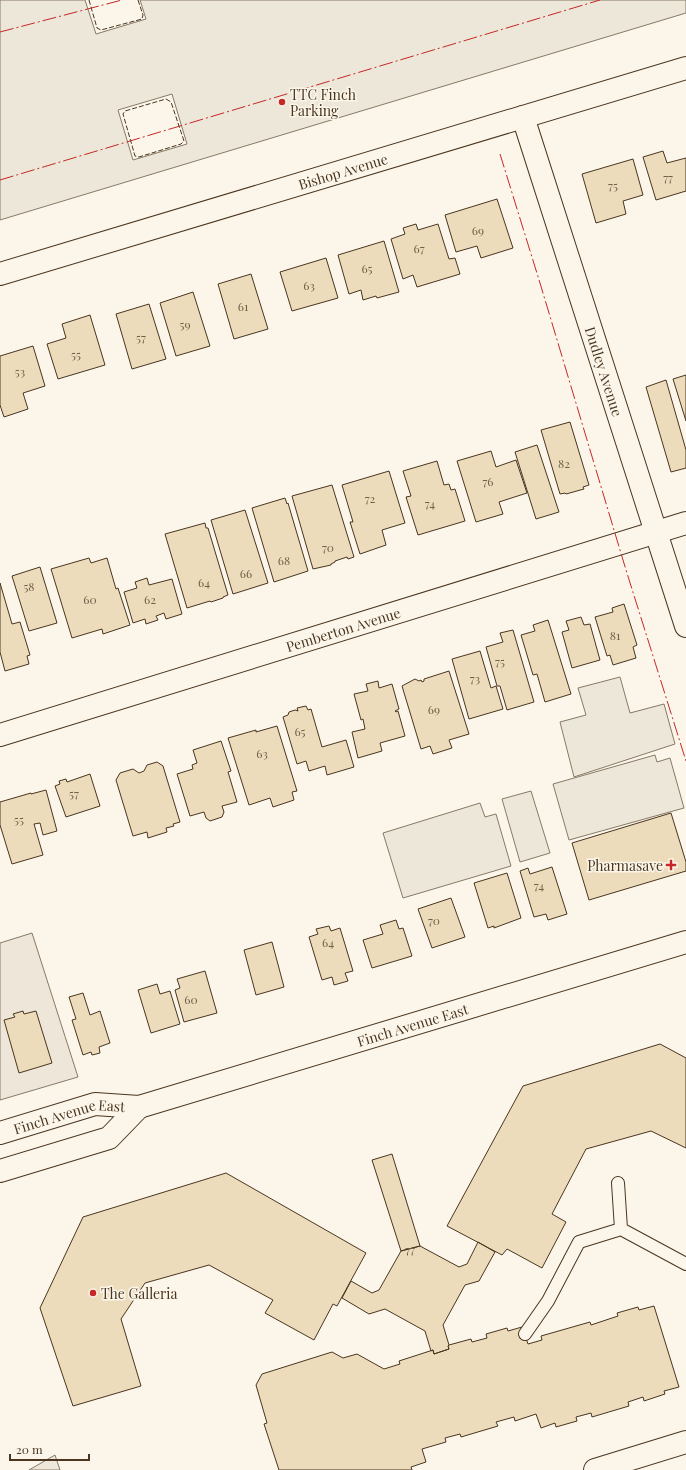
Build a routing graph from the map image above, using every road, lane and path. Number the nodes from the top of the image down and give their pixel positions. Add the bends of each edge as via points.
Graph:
1 (686, 68) edge
2 (523, 117) junction
3 (0, 274) edge
4 (686, 523) edge
5 (657, 531) junction
6 (686, 626) edge
7 (0, 735) edge
8 (686, 942) edge
9 (139, 1107) junction
10 (0, 1133) edge
11 (0, 1171) edge
12 (618, 1183) dead end
13 (620, 1229) junction
14 (686, 1264) edge
15 (525, 1334) dead end
16 (686, 1442) edge
17 (595, 1470) edge

1 - 2 street, Bishop Avenue
2 - 3 street, Bishop Avenue
2 - 5 street, Dudley Avenue
4 - 5 street, Pemberton Avenue
5 - 6 street, Dudley Avenue
5 - 7 street, Pemberton Avenue
8 - 9 street, Finch Avenue East
9 - 10 street, Finch Avenue East via 95,1104
9 - 11 street, Finch Avenue East via 109,1138
12 - 13 lane
13 - 14 lane
13 - 15 lane via 579,1242 548,1301
16 - 17 street

